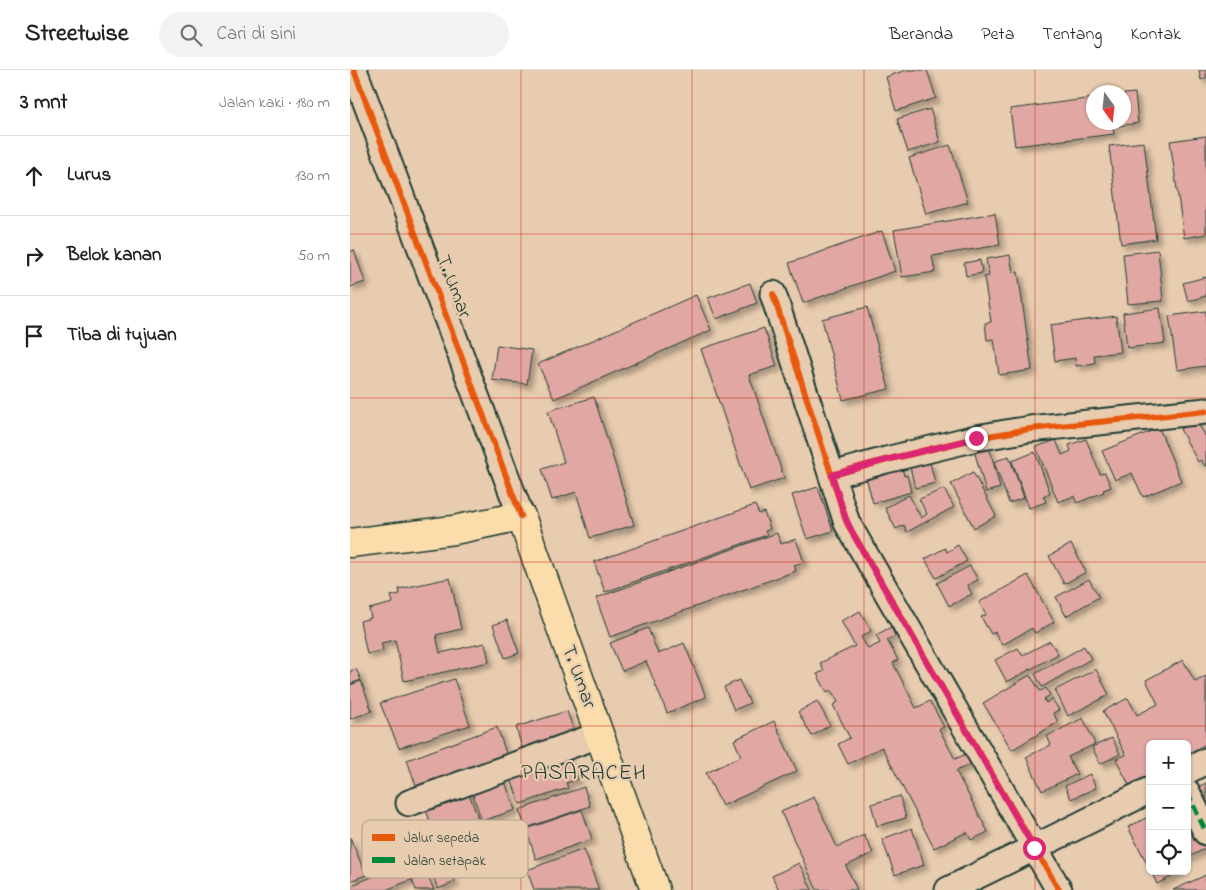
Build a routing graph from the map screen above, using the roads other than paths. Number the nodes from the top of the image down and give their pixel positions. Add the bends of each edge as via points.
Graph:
1 (354, 70) edge
2 (773, 294) dead end
3 (1206, 411) edge
4 (832, 475) junction
5 (521, 516) junction
6 (350, 543) edge
7 (599, 735) junction
8 (1206, 762) edge
9 (1191, 769) edge
10 (1146, 792) edge
11 (1191, 800) edge
12 (409, 803) dead end
13 (1206, 832) edge
14 (1034, 848) junction
15 (655, 890) edge
16 (948, 890) edge
17 (1059, 890) edge

1 - 5 street, T. Umar
2 - 4 street
3 - 4 street via 1030,428 976,438
4 - 14 street via 852,532
5 - 6 main road via 454,530
5 - 7 main road, T. Umar
7 - 12 street
7 - 15 main road, T. Umar
8 - 9 street
10 - 14 street
11 - 13 street
14 - 16 street
14 - 17 street

